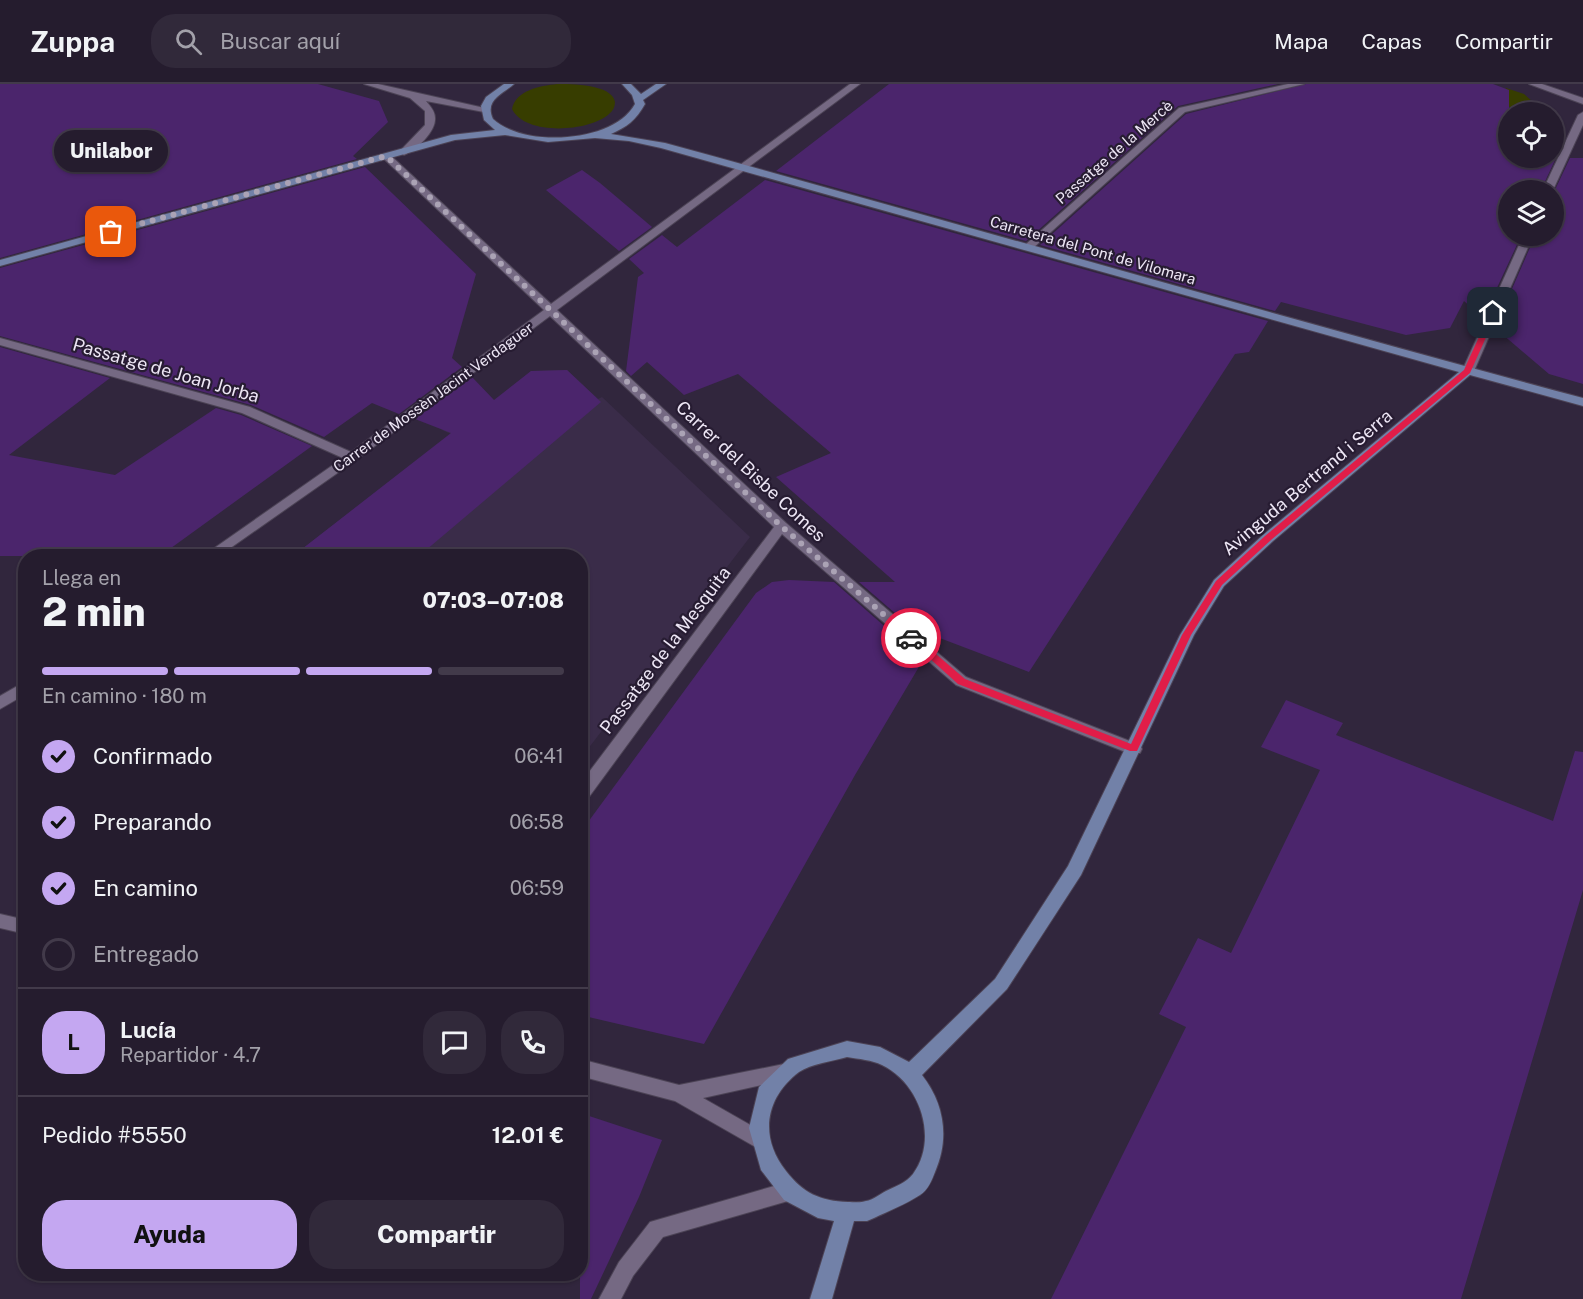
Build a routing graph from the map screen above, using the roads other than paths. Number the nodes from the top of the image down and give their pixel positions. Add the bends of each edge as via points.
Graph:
1 (368, 84) edge
2 (510, 84) edge
3 (626, 84) edge
4 (662, 84) edge
5 (856, 84) edge
6 (1300, 84) edge
7 (1533, 84) edge
8 (413, 96) junction
9 (639, 99) junction
10 (1583, 101) edge
11 (485, 113) junction
12 (1583, 115) edge
13 (507, 132) junction
14 (594, 135) junction
15 (454, 138) junction
16 (404, 152) junction
17 (386, 156) junction
18 (744, 168) junction
19 (1553, 180) edge
20 (1029, 246) junction
21 (1524, 246) edge
22 (0, 263) edge
23 (552, 309) junction
24 (0, 341) edge
25 (1468, 371) junction
26 (1583, 402) edge
27 (352, 457) junction
28 (781, 526) junction
29 (220, 549) edge
30 (18, 692) edge
31 (0, 704) edge
32 (1134, 749) junction
33 (588, 786) edge
34 (0, 921) edge
35 (18, 925) edge
36 (588, 1068) edge
37 (784, 1072) junction
38 (910, 1074) junction
39 (679, 1094) junction
40 (759, 1140) junction
41 (788, 1192) junction
42 (846, 1213) junction
43 (610, 1299) edge
44 (821, 1299) edge

1 - 8 street
2 - 11 street via 491,96
3 - 9 street
4 - 9 street
5 - 18 street, Carrer de Mossèn Jacint Verdaguer
6 - 20 street, Passatge de la Mercè via 1182,110
7 - 10 street
8 - 11 street
8 - 16 street via 427,106 431,120 421,138
9 - 14 street via 639,108 632,118
11 - 13 street via 494,125
11 - 15 street
12 - 19 street
13 - 14 street via 554,140
13 - 15 street
14 - 18 street, Carretera del Pont de Vilomara via 644,140
15 - 16 street
16 - 17 street
17 - 22 street
17 - 23 street, Carrer del Bisbe Comes
18 - 20 street, Carretera del Pont de Vilomara
18 - 23 street, Carrer de Mossèn Jacint Verdaguer
20 - 25 street, Carretera del Pont de Vilomara
21 - 25 street
23 - 27 street, Carrer de Mossèn Jacint Verdaguer
23 - 28 street, Carrer del Bisbe Comes
24 - 27 street, Passatge de Joan Jorba via 246,410
25 - 26 street, Carretera del Pont de Vilomara
25 - 32 street, Avinguda Bertrand i Serra via 1219,583 1187,635
27 - 29 street, Carrer de Mossèn Jacint Verdaguer
28 - 32 street, Carrer del Bisbe Comes via 961,681
28 - 33 street, Passatge de la Mesquita
30 - 31 street
32 - 38 street, Avinguda Bertrand i Serra via 1075,870 1001,984
34 - 35 street
36 - 39 street
37 - 38 street via 802,1059 824,1051 847,1049 891,1060
37 - 39 street
37 - 40 street via 765,1095
38 - 42 street via 925,1094 934,1116 930,1164 917,1185 897,1200 873,1210
39 - 40 street
40 - 41 street via 764,1159
41 - 42 street via 825,1210
41 - 43 street via 657,1228 626,1269
42 - 44 street

